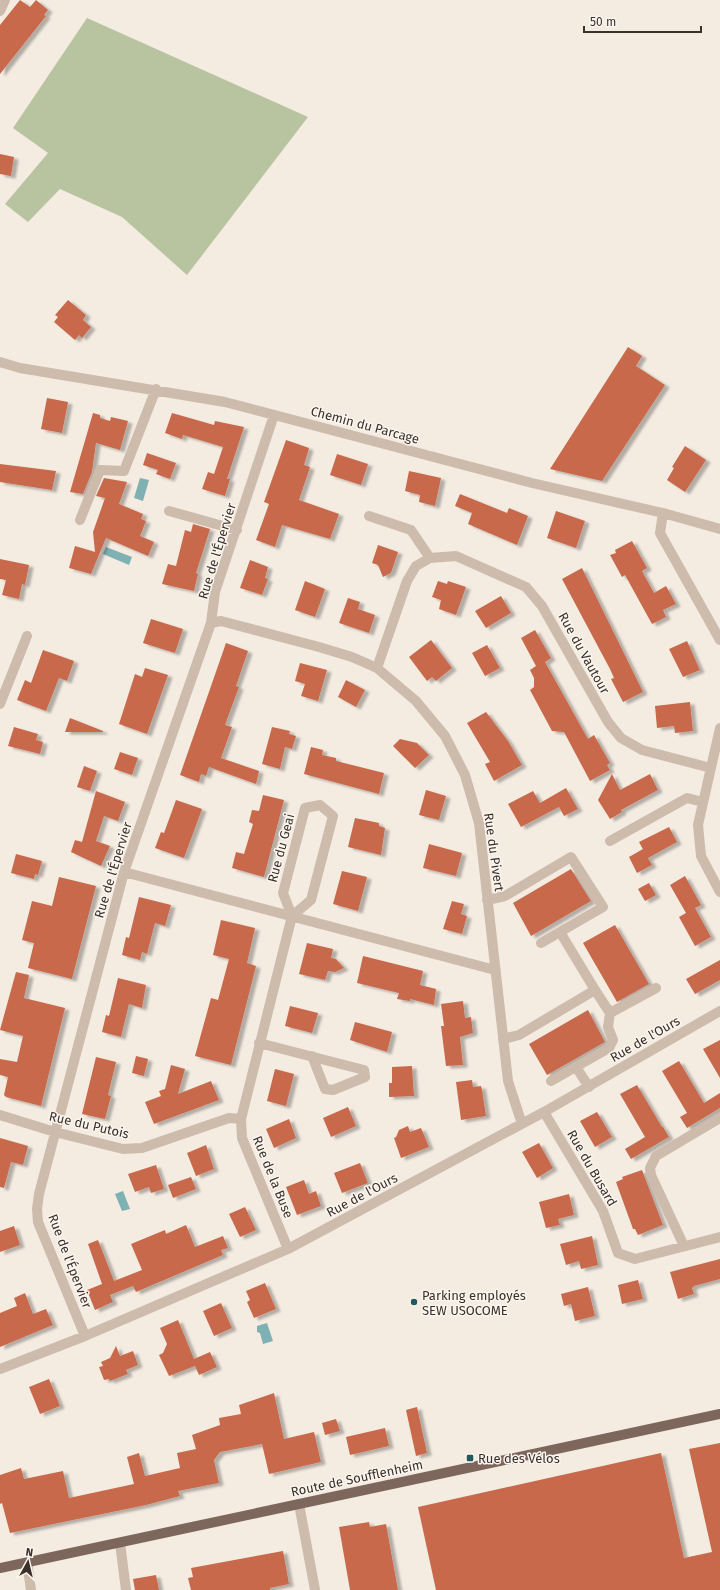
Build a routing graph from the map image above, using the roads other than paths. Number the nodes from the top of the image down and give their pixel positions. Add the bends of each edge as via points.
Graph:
1 (5, 0) edge
2 (0, 11) edge
3 (0, 362) edge
4 (156, 389) junction
5 (274, 415) junction
6 (169, 511) dead end
7 (663, 513) junction
8 (370, 516) dead end
9 (80, 520) dead end
10 (720, 529) edge
11 (236, 530) junction
12 (430, 558) junction
13 (211, 623) junction
14 (27, 636) dead end
15 (720, 640) edge
16 (377, 668) junction
17 (0, 704) edge
18 (720, 728) edge
19 (711, 768) junction
20 (702, 802) junction
21 (610, 841) dead end
22 (124, 872) junction
23 (720, 892) edge
24 (487, 900) junction
25 (292, 916) junction
26 (560, 932) junction
27 (541, 943) dead end
28 (495, 970) junction
29 (656, 988) dead end
30 (595, 990) junction
31 (720, 1011) edge
32 (610, 1013) junction
33 (503, 1039) junction
34 (259, 1043) junction
35 (312, 1056) junction
36 (576, 1067) junction
37 (551, 1081) dead end
38 (588, 1086) junction
39 (544, 1112) junction
40 (0, 1115) edge
41 (720, 1118) edge
42 (241, 1119) junction
43 (522, 1124) junction
44 (55, 1132) junction
45 (720, 1237) edge
46 (684, 1246) junction
47 (288, 1250) junction
48 (85, 1336) junction
49 (0, 1370) edge
50 (720, 1414) edge
51 (299, 1504) junction
52 (120, 1543) junction
53 (28, 1562) junction
54 (0, 1568) edge
55 (31, 1590) edge
56 (126, 1590) edge
57 (315, 1590) edge

1 - 2 street
3 - 4 street, Chemin du Parcage via 20,368
4 - 5 street, Chemin du Parcage via 225,402
4 - 9 street via 124,471 100,470
5 - 7 street, Chemin du Parcage via 532,483
5 - 11 street, Rue de l'Épervier
6 - 11 street
7 - 10 street, Chemin du Parcage
7 - 15 street via 660,533
8 - 12 street via 411,530
11 - 13 street, Rue de l'Épervier via 215,592
12 - 16 street via 416,566 407,581
12 - 19 street, Rue du Vautour via 456,556 526,587 542,606 608,722 621,738 642,750
13 - 16 street, Rue du Pivert via 220,621 319,647
13 - 22 street, Rue de l'Épervier
14 - 17 street
16 - 24 street, Rue du Pivert via 416,701 445,736 466,775 479,823
18 - 19 street
19 - 20 street
20 - 21 street via 687,798
20 - 23 street via 698,824 700,856
22 - 25 street
22 - 44 street, Rue de l'Épervier
24 - 26 street via 505,896 571,857 603,907
24 - 28 street, Rue du Pivert
25 - 25 street, Rue du Geai via 311,900 333,816 320,805 306,808 282,893
25 - 28 street
25 - 34 street, Rue de la Buse
26 - 27 street
26 - 30 street
28 - 33 street, Rue du Pivert
29 - 32 street
30 - 32 street
30 - 33 street via 519,1035
31 - 38 street, Rue de l'Ours
32 - 36 street via 608,1027 613,1040 609,1048
33 - 43 street, Rue du Pivert via 508,1081
34 - 35 street
34 - 42 street, Rue de la Buse
35 - 35 street via 364,1070 365,1077 332,1090 325,1089
36 - 37 street
36 - 38 street
38 - 39 street, Rue de l'Ours
39 - 43 street, Rue de l'Ours
39 - 46 street, Rue du Busard via 603,1211 618,1252 635,1259
40 - 44 street, Rue du Putois
41 - 46 street via 656,1156 650,1168
42 - 44 street, Rue du Putois via 229,1118 142,1148 123,1149
42 - 47 street, Rue de la Buse via 242,1138
43 - 47 street, Rue de l'Ours
44 - 48 street, Rue de l'Épervier via 39,1194 38,1222
45 - 46 street, Rue du Busard
47 - 48 street, Rue de l'Ours
48 - 49 street, Rue de l'Ours
50 - 51 main road, Route de Soufflenheim
51 - 52 main road, Route de Soufflenheim
51 - 57 street
52 - 53 main road, Route de Soufflenheim
52 - 56 street
53 - 54 main road, Route de Soufflenheim
53 - 55 street

